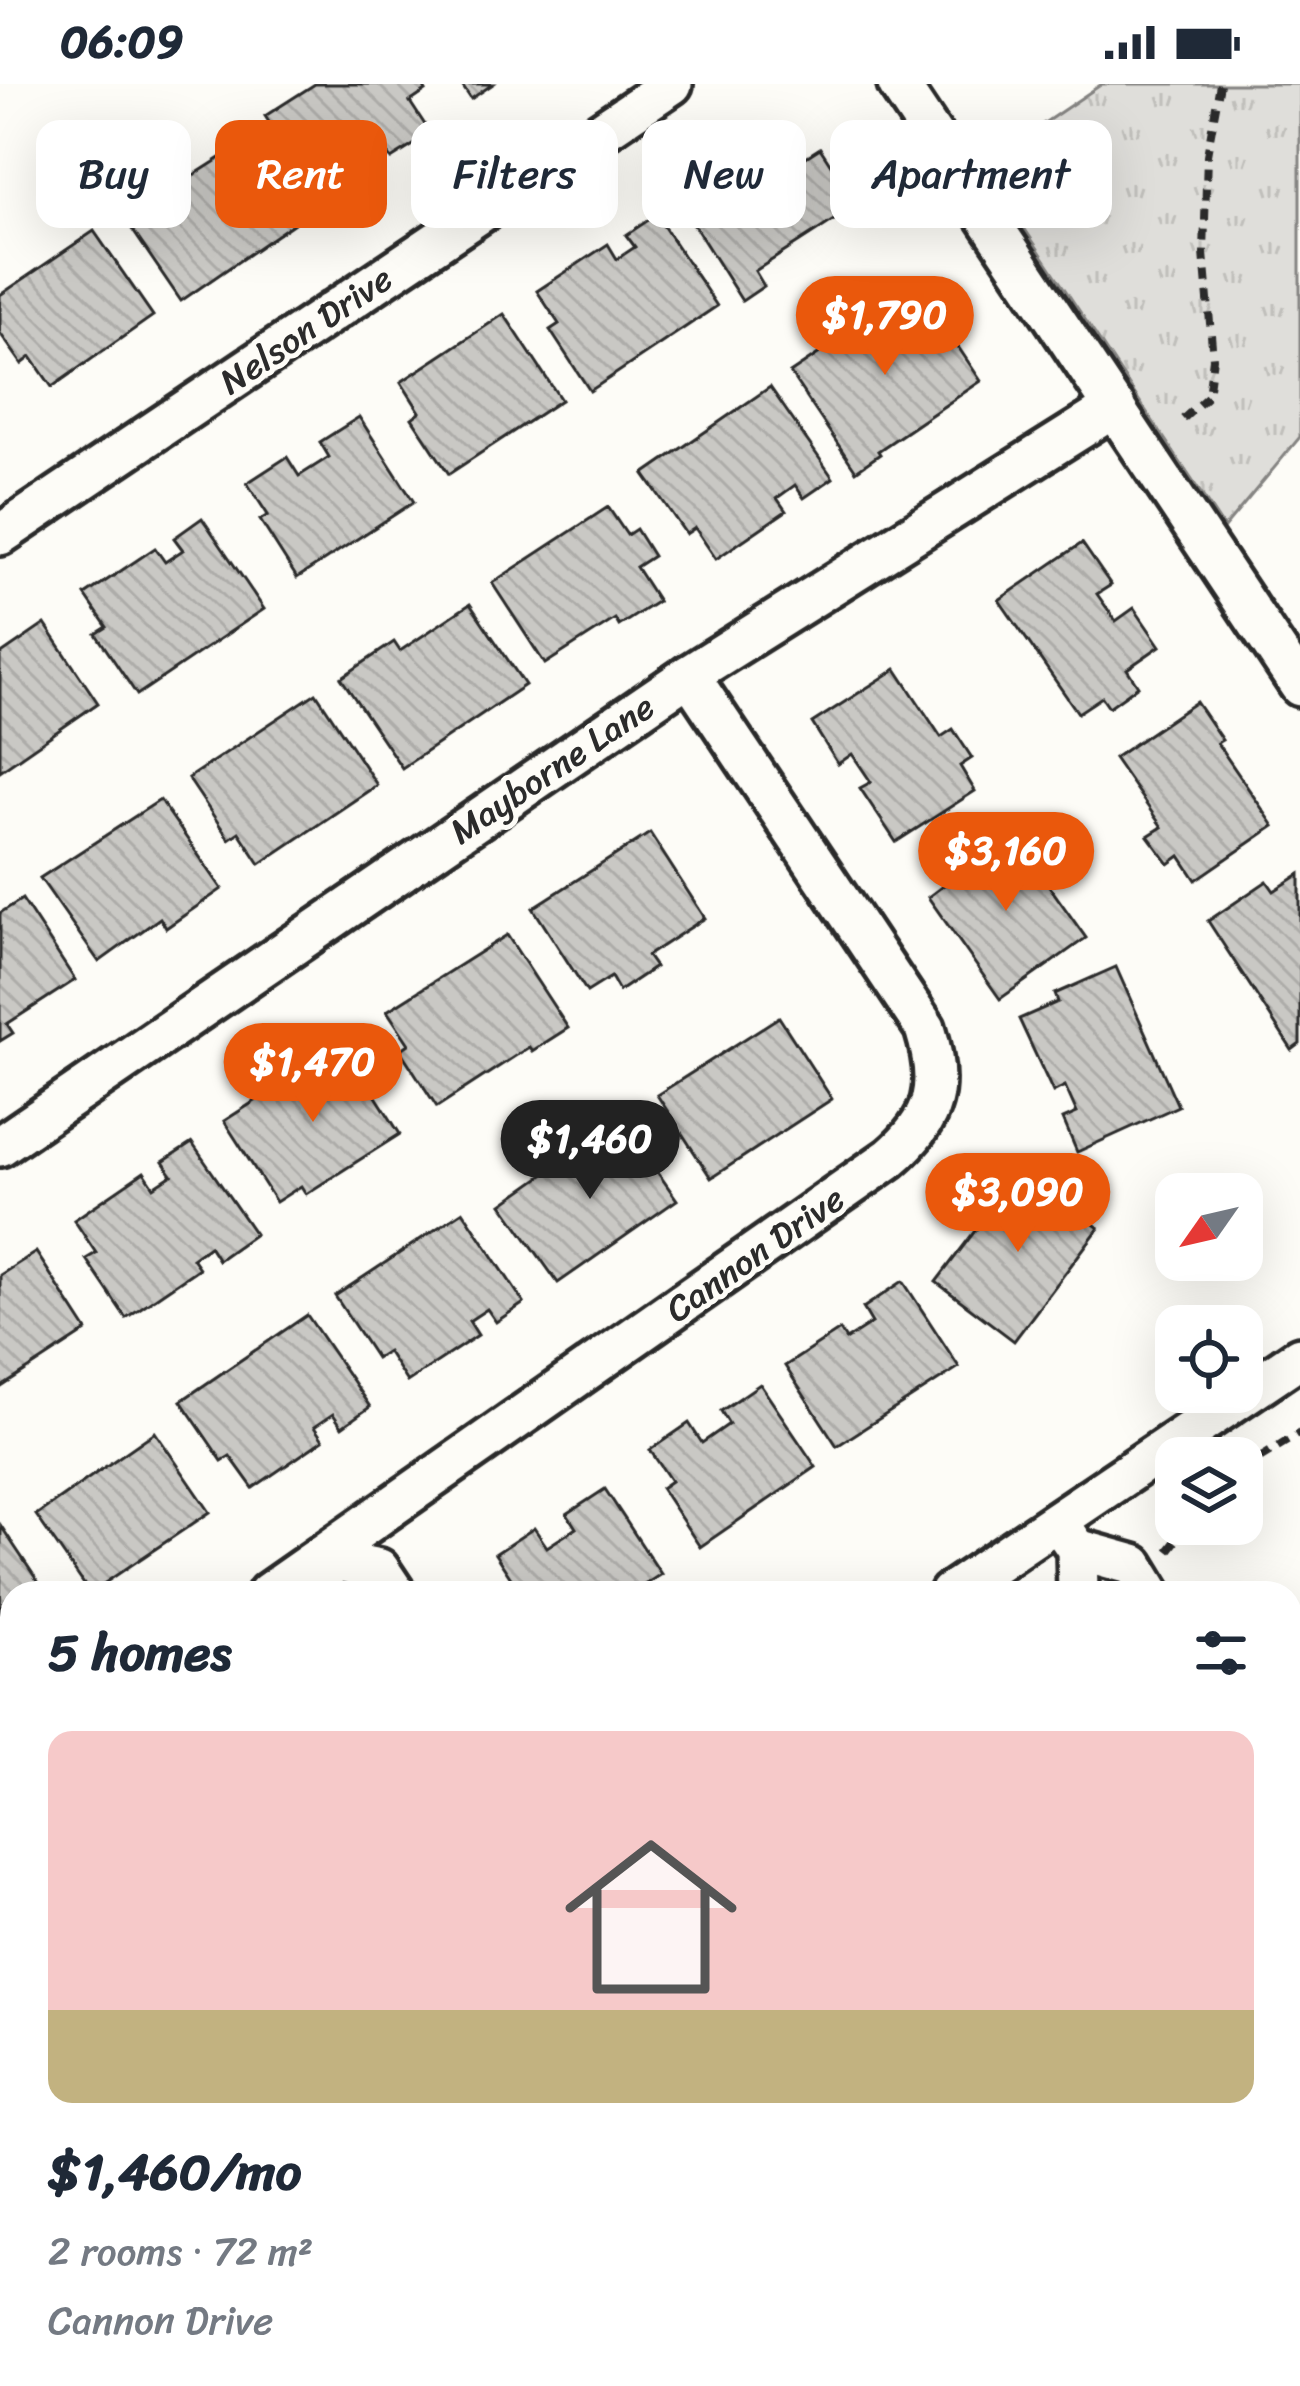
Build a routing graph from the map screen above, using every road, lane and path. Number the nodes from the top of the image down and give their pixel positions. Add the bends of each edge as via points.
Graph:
1 (672, 84) edge
2 (898, 84) edge
3 (1220, 84) edge
4 (1115, 406) junction
5 (1183, 419) dead end
6 (0, 536) edge
7 (688, 675) junction
8 (1300, 686) edge
9 (0, 1146) edge
10 (1300, 1357) edge
11 (1300, 1433) edge
12 (1263, 1456) edge
13 (1067, 1535) junction
14 (1176, 1545) edge
15 (322, 1575) edge
16 (1155, 1578) edge
17 (387, 1581) edge
18 (974, 1581) edge
19 (1076, 1581) edge

1 - 6 street, Nelson Drive
2 - 4 street
3 - 5 path via 1207,155 1204,253 1213,358 1208,397
4 - 7 street, Mayborne Lane
4 - 8 street
7 - 9 street, Mayborne Lane
7 - 15 street, Cannon Drive via 925,1028 933,1056 929,1109 918,1135 890,1158
10 - 13 street
11 - 12 path
13 - 16 street
13 - 18 street
13 - 19 street
14 - 16 path
15 - 17 street via 379,1569

